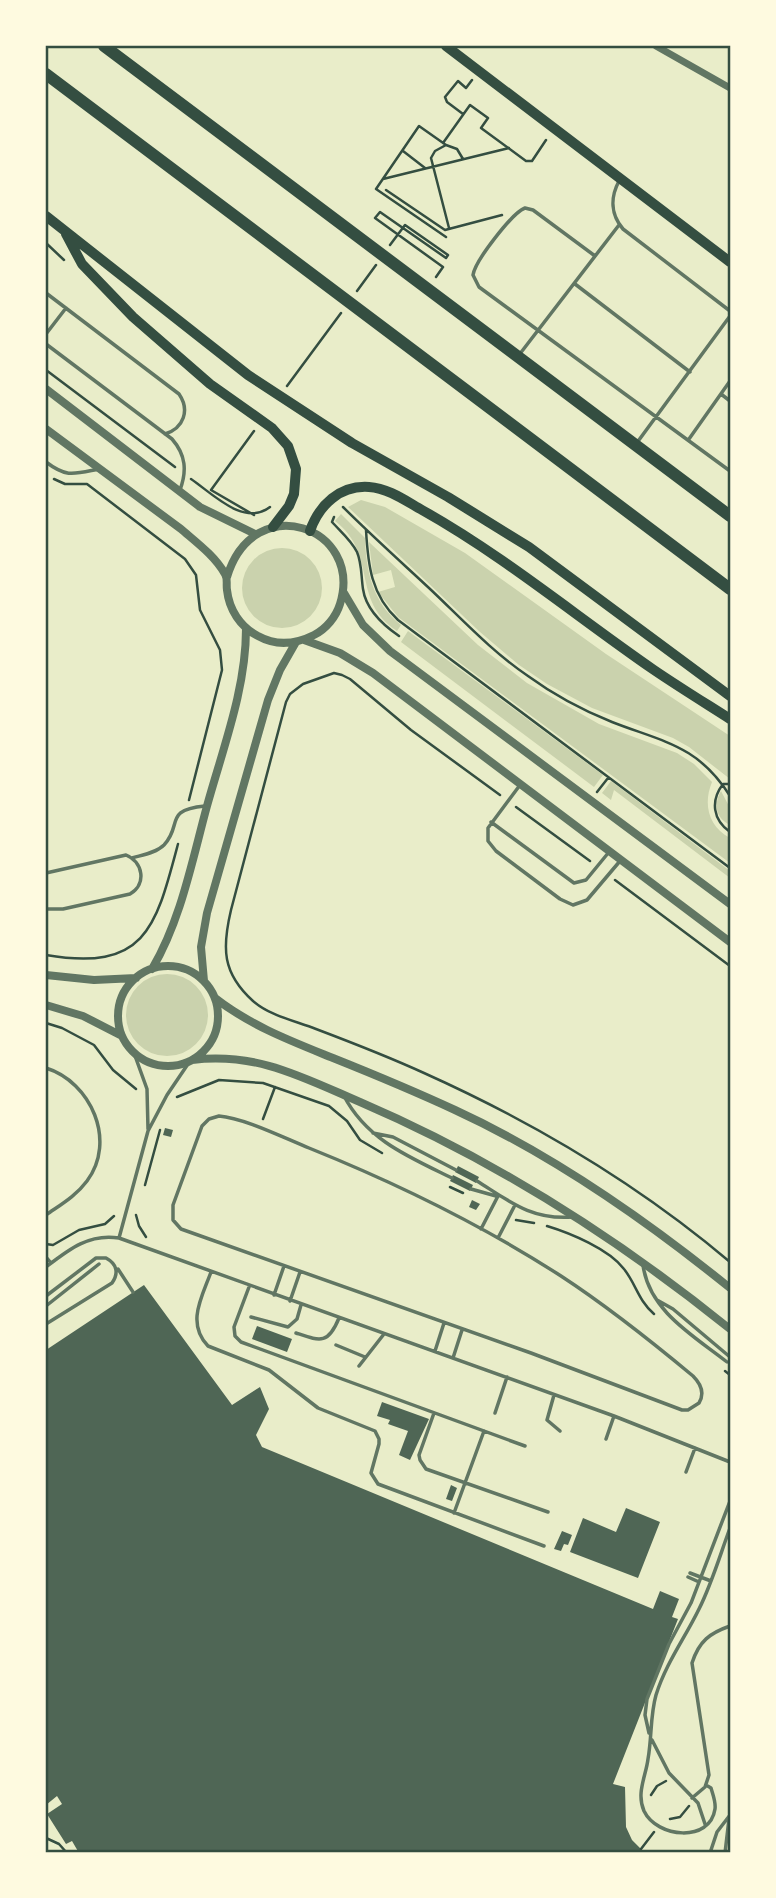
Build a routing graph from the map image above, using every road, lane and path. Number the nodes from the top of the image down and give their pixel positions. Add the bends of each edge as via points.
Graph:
1 (104, 46) edge
2 (446, 46) edge
3 (656, 46) edge
4 (480, 71) junction
5 (46, 74) edge
6 (730, 88) edge
7 (463, 114) junction
8 (553, 128) junction
9 (444, 144) junction
10 (509, 148) junction
11 (402, 151) junction
12 (463, 159) junction
13 (432, 167) junction
14 (425, 168) junction
15 (383, 179) junction
16 (620, 179) junction
17 (386, 190) dead end
18 (46, 216) edge
19 (510, 220) junction
20 (620, 225) junction
21 (449, 228) junction
22 (65, 232) junction
23 (446, 237) dead end
24 (46, 243) edge
25 (389, 247) dead end
26 (596, 256) junction
27 (381, 258) dead end
28 (730, 262) edge
29 (68, 264) dead end
30 (574, 283) junction
31 (428, 289) junction
32 (356, 291) dead end
33 (46, 293) edge
34 (66, 308) junction
35 (340, 313) dead end
36 (730, 313) edge
37 (539, 329) junction
38 (46, 334) edge
39 (46, 344) edge
40 (518, 356) junction
41 (46, 370) edge
42 (690, 372) junction
43 (730, 381) edge
44 (46, 389) edge
45 (284, 390) dead end
46 (722, 394) junction
47 (730, 401) edge
48 (657, 416) junction
49 (259, 424) dead end
50 (46, 429) edge
51 (165, 434) junction
52 (689, 439) junction
53 (636, 445) junction
54 (46, 462) edge
55 (100, 469) junction
56 (730, 471) edge
57 (46, 473) edge
58 (184, 474) junction
59 (179, 492) junction
60 (275, 502) dead end
61 (255, 515) junction
62 (730, 516) edge
63 (273, 527) junction
64 (366, 530) junction
65 (310, 531) junction
66 (255, 534) junction
67 (227, 577) junction
68 (730, 589) edge
69 (344, 593) junction
70 (246, 629) junction
71 (399, 636) dead end
72 (300, 641) junction
73 (730, 696) edge
74 (730, 719) edge
75 (609, 777) junction
76 (521, 783) junction
77 (723, 784) junction
78 (730, 784) edge
79 (730, 796) edge
80 (591, 800) junction
81 (508, 801) junction
82 (207, 806) junction
83 (187, 808) junction
84 (491, 822) junction
85 (730, 832) edge
86 (180, 833) dead end
87 (610, 851) junction
88 (132, 858) junction
89 (622, 859) junction
90 (597, 867) junction
91 (730, 868) edge
92 (46, 873) edge
93 (609, 875) junction
94 (730, 904) edge
95 (46, 909) edge
96 (730, 942) edge
97 (46, 955) edge
98 (730, 966) edge
99 (152, 968) junction
100 (46, 975) edge
101 (136, 978) junction
102 (204, 981) junction
103 (215, 998) junction
104 (46, 1005) edge
105 (122, 1036) junction
106 (134, 1053) junction
107 (191, 1060) junction
108 (46, 1068) edge
109 (275, 1087) dead end
110 (342, 1094) junction
111 (259, 1129) junction
112 (148, 1131) junction
113 (371, 1132) junction
114 (456, 1170) dead end
115 (452, 1178) dead end
116 (477, 1181) dead end
117 (471, 1189) dead end
118 (498, 1196) junction
119 (515, 1205) junction
120 (46, 1215) edge
121 (578, 1217) junction
122 (481, 1230) junction
123 (118, 1238) junction
124 (498, 1238) junction
125 (46, 1257) edge
126 (642, 1260) junction
127 (730, 1262) edge
128 (51, 1263) junction
129 (99, 1264) dead end
130 (284, 1266) junction
131 (46, 1267) edge
132 (118, 1269) dead end
133 (211, 1272) junction
134 (300, 1272) junction
135 (249, 1287) junction
136 (730, 1288) edge
137 (133, 1292) dead end
138 (274, 1295) junction
139 (46, 1296) edge
140 (656, 1299) junction
141 (290, 1301) junction
142 (301, 1305) junction
143 (46, 1306) edge
144 (251, 1317) dead end
145 (339, 1318) junction
146 (444, 1323) junction
147 (46, 1324) edge
148 (462, 1329) junction
149 (730, 1329) edge
150 (296, 1333) dead end
151 (384, 1334) junction
152 (336, 1345) dead end
153 (435, 1352) junction
154 (365, 1357) junction
155 (730, 1357) edge
156 (453, 1358) junction
157 (727, 1362) dead end
158 (359, 1366) dead end
159 (507, 1377) junction
160 (555, 1395) junction
161 (434, 1413) junction
162 (495, 1413) dead end
163 (614, 1416) junction
164 (484, 1431) junction
165 (560, 1431) dead end
166 (606, 1439) dead end
167 (525, 1446) dead end
168 (696, 1448) junction
169 (730, 1462) edge
170 (686, 1472) dead end
171 (465, 1483) junction
172 (730, 1501) edge
173 (548, 1512) dead end
174 (454, 1513) junction
175 (730, 1528) edge
176 (544, 1546) dead end
177 (689, 1575) dead end
178 (700, 1580) junction
179 (711, 1581) junction
180 (730, 1626) edge
181 (650, 1737) junction
182 (676, 1781) junction
183 (706, 1785) junction
184 (692, 1798) junction
185 (651, 1803) dead end
186 (730, 1816) edge
187 (664, 1818) dead end
188 (705, 1825) junction
189 (46, 1838) edge
190 (67, 1853) edge
191 (710, 1853) edge
192 (724, 1853) edge

1 - 31 highway
2 - 4 highway
3 - 6 street
4 - 7 path via 466,88 458,81 446,95 445,100
4 - 8 highway
5 - 68 highway
7 - 9 path
7 - 10 path via 470,105 488,118 481,128
8 - 10 path via 530,161
8 - 16 highway
9 - 11 path via 419,126
9 - 12 path via 457,149
9 - 13 path via 432,154
10 - 12 path
11 - 14 path
11 - 15 path
12 - 13 path
13 - 14 path
13 - 21 path
14 - 15 path
15 - 23 path via 376,189
16 - 20 lane via 612,202
16 - 28 highway
17 - 21 path via 445,230
18 - 22 highway
19 - 21 path via 502,215
19 - 26 lane via 521,209 533,209
19 - 37 lane via 475,266 474,279
20 - 26 lane
20 - 36 lane
22 - 63 highway via 82,264 133,317 210,384 272,428 288,446 296,469 294,494
22 - 73 highway via 248,375 352,443 529,547
24 - 29 path
25 - 31 path via 405,225 448,255 446,258 380,212 375,218 443,267
26 - 30 lane
27 - 32 path
30 - 37 lane
30 - 42 lane
31 - 40 highway
33 - 34 lane
34 - 38 lane
34 - 51 lane via 179,394 185,405 184,418 177,429
35 - 45 path
36 - 42 lane
37 - 40 lane
37 - 48 lane
39 - 51 lane
40 - 53 highway
41 - 58 path
42 - 48 lane
43 - 46 lane
44 - 59 street
46 - 47 lane
46 - 52 lane
48 - 52 lane
48 - 53 lane
49 - 61 path via 211,490
50 - 55 street
51 - 58 lane via 182,454
52 - 56 lane
53 - 62 highway
54 - 55 lane via 69,475
55 - 67 street via 192,538
57 - 83 path via 65,485 87,484 177,552 196,575 200,610 220,650 222,670
58 - 59 lane
58 - 61 path via 237,511
59 - 66 street via 211,514
60 - 61 path
63 - 65 street
63 - 66 street
64 - 71 path via 343,507 332,519 356,550 371,609
64 - 75 path via 372,580 391,614
64 - 77 path via 521,672 595,715 674,744 699,759
65 - 69 street via 333,550 344,578
65 - 74 highway via 318,512 341,492 359,487 387,491 500,558
66 - 67 street via 237,552
67 - 70 street via 232,610
69 - 72 street via 330,622
69 - 80 street via 363,625 389,650
70 - 72 street via 270,641
70 - 82 street via 242,677
72 - 76 street via 357,662
72 - 102 street via 279,670 268,700 207,914 201,947
75 - 80 path
75 - 91 path
76 - 81 lane
76 - 87 street
77 - 78 path
77 - 79 path
77 - 85 path via 715,809
80 - 94 street
81 - 84 lane
81 - 90 path
81 - 127 path via 350,679 334,673 303,684 286,702 237,884 225,940 230,971 240,988 263,1008 383,1054 558,1142 654,1204
82 - 83 lane
82 - 99 street via 174,923
83 - 88 lane via 177,816 162,848
84 - 90 lane via 570,882 583,883
84 - 93 lane via 487,835 491,847 566,903 581,904
86 - 97 path via 159,909 135,942 115,954 91,960
87 - 89 street
87 - 90 lane
88 - 92 lane via 120,855
88 - 95 lane via 141,878 134,892
89 - 93 lane
89 - 96 street
93 - 98 path
99 - 101 street
99 - 102 street via 174,966
100 - 101 street
101 - 105 street via 127,987 118,1011
102 - 103 street
103 - 107 street via 217,1026 212,1040
103 - 136 street via 259,1028 457,1111 514,1141 603,1195
104 - 105 street via 83,1016
105 - 106 street
106 - 107 street via 161,1066
106 - 112 lane via 147,1089
107 - 110 street via 248,1059
107 - 112 lane
108 - 120 lane via 82,1094 95,1112 100,1141 97,1162 87,1181
109 - 111 path
110 - 113 lane
110 - 121 street via 444,1140
111 - 122 lane via 370,1174
111 - 130 lane via 224,1116 205,1122 172,1216 181,1229
112 - 123 lane
113 - 114 lane via 393,1138
113 - 115 lane
116 - 118 lane
117 - 118 lane
118 - 119 lane
118 - 122 lane
119 - 121 lane via 550,1217
119 - 124 lane
121 - 126 street
122 - 124 lane
123 - 128 lane via 85,1240
123 - 133 lane
124 - 148 lane via 582,1290 673,1360 701,1386 702,1398 694,1408 682,1410
125 - 128 lane
126 - 140 lane
126 - 149 street
128 - 131 lane
129 - 143 lane
130 - 134 lane
130 - 138 lane
132 - 137 lane
133 - 135 lane
133 - 174 lane via 196,1312 201,1339 208,1346 269,1370 318,1408 371,1428 379,1439 371,1468 374,1481
134 - 141 lane
134 - 146 lane
135 - 138 lane
135 - 161 lane via 234,1327 237,1340
138 - 141 lane
139 - 147 lane via 96,1258 106,1258 116,1268 112,1283
140 - 155 lane
140 - 157 lane
141 - 142 lane
142 - 144 lane via 297,1319 288,1327
142 - 145 lane
145 - 150 lane via 327,1338
145 - 151 lane
146 - 148 lane
146 - 153 lane
148 - 156 lane
151 - 153 lane
151 - 154 lane
152 - 154 lane
153 - 156 lane
154 - 158 lane
156 - 159 lane
159 - 160 lane
159 - 162 lane
160 - 163 lane
160 - 165 lane via 547,1420
161 - 164 lane
161 - 171 lane via 420,1460 426,1469
163 - 166 lane
163 - 168 lane
164 - 167 lane
164 - 171 lane
168 - 169 lane
168 - 170 lane
171 - 173 lane
171 - 174 lane
172 - 178 lane
174 - 176 lane
175 - 179 lane
177 - 178 lane
178 - 179 lane
178 - 181 lane via 647,1699
179 - 181 lane via 662,1680
180 - 183 lane via 702,1640 692,1662 709,1775
181 - 182 lane
181 - 188 lane via 640,1793 651,1822 669,1832 688,1833
182 - 184 lane
182 - 185 path via 657,1786
183 - 184 lane
183 - 188 lane via 715,1805
184 - 187 path via 680,1817
184 - 188 lane
186 - 191 lane via 717,1832
186 - 192 lane
189 - 190 path

